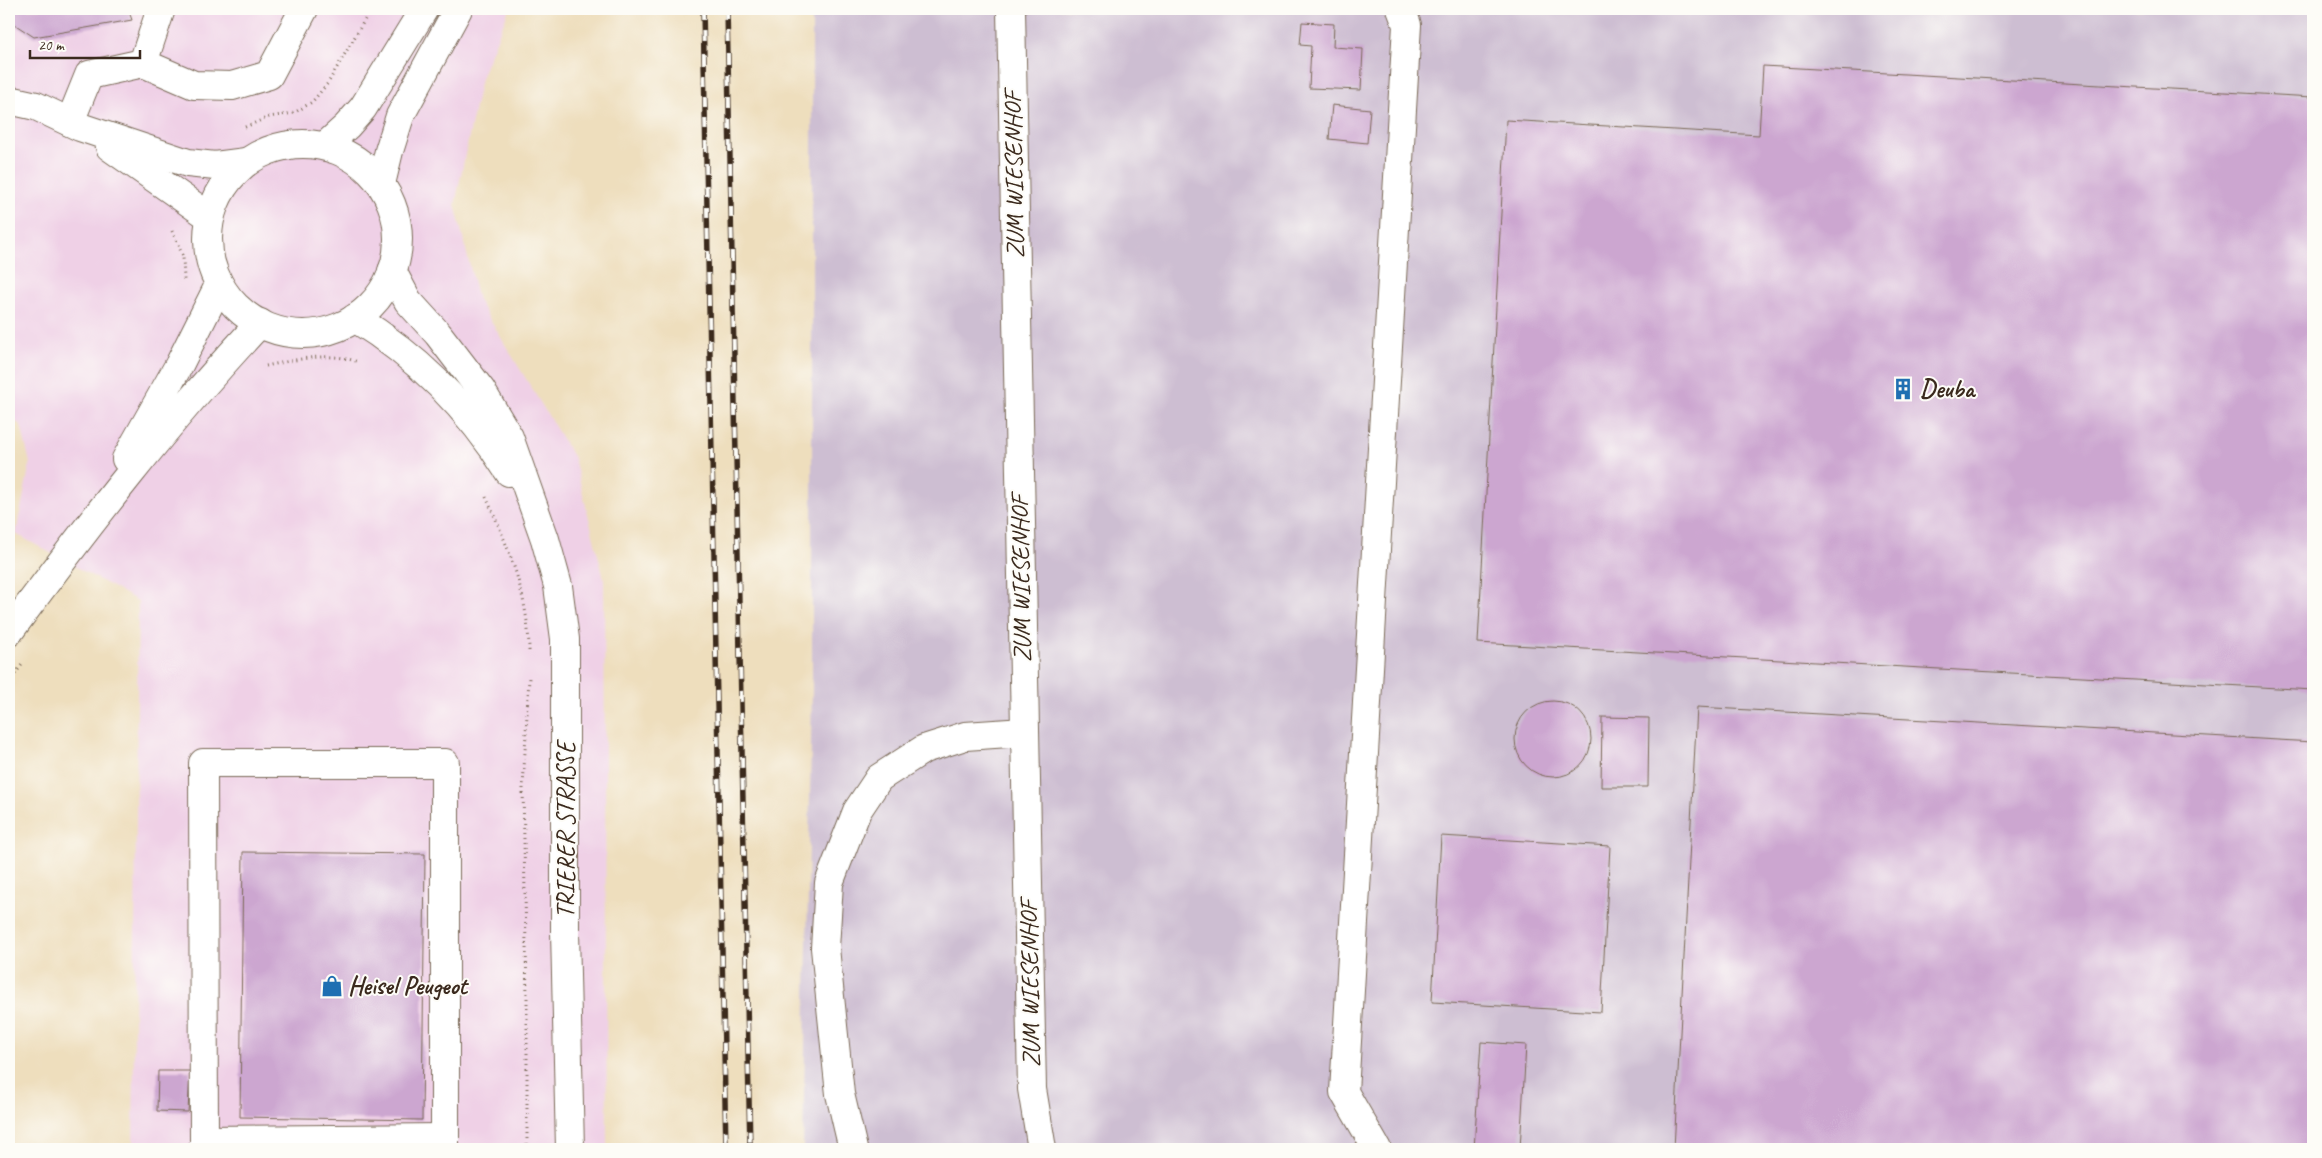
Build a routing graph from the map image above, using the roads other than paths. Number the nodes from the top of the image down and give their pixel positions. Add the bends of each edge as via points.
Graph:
1 (161, 9) edge
2 (304, 9) edge
3 (424, 9) edge
4 (458, 9) edge
5 (1010, 9) edge
6 (1401, 9) edge
7 (143, 64) junction
8 (9, 100) edge
9 (75, 124) junction
10 (325, 146) junction
11 (246, 162) junction
12 (381, 184) junction
13 (210, 217) junction
14 (392, 272) junction
15 (219, 284) junction
16 (355, 318) junction
17 (260, 323) junction
18 (535, 514) junction
19 (86, 529) junction
20 (9, 632) edge
21 (1024, 732) junction
22 (445, 1143) edge
23 (204, 1145) edge
24 (570, 1149) edge
25 (853, 1149) edge
26 (1042, 1149) edge
27 (1377, 1149) edge

1 - 7 street
2 - 7 street via 270,74 232,86 194,85
3 - 10 street via 363,108
4 - 12 street via 400,116
5 - 21 street, ZUM WIESENHOF
6 - 27 street via 1407,25 1344,1092
7 - 9 street via 89,75
8 - 9 street via 36,106
9 - 11 street via 188,163 215,166
9 - 13 street
10 - 11 street via 298,143 270,149
10 - 12 street via 357,160
11 - 13 street via 218,195
12 - 14 street via 394,212 398,242
13 - 15 street via 210,255
14 - 16 street via 378,298
14 - 18 street, TRIERER STRASSE via 408,302 476,383 509,437
15 - 17 street via 236,306
15 - 19 street via 179,365
16 - 17 street via 332,329 308,334 283,332
16 - 18 street, TRIERER STRASSE via 404,352 446,390 490,442
17 - 19 street via 204,383
18 - 24 street, TRIERER STRASSE via 558,586 565,638 565,930
19 - 20 street
21 - 25 street via 965,736 924,749 879,778 857,810 829,883 826,948 840,1094
21 - 26 street, ZUM WIESENHOF via 1032,1089
22 - 23 street
22 - 23 street via 445,763 203,763

